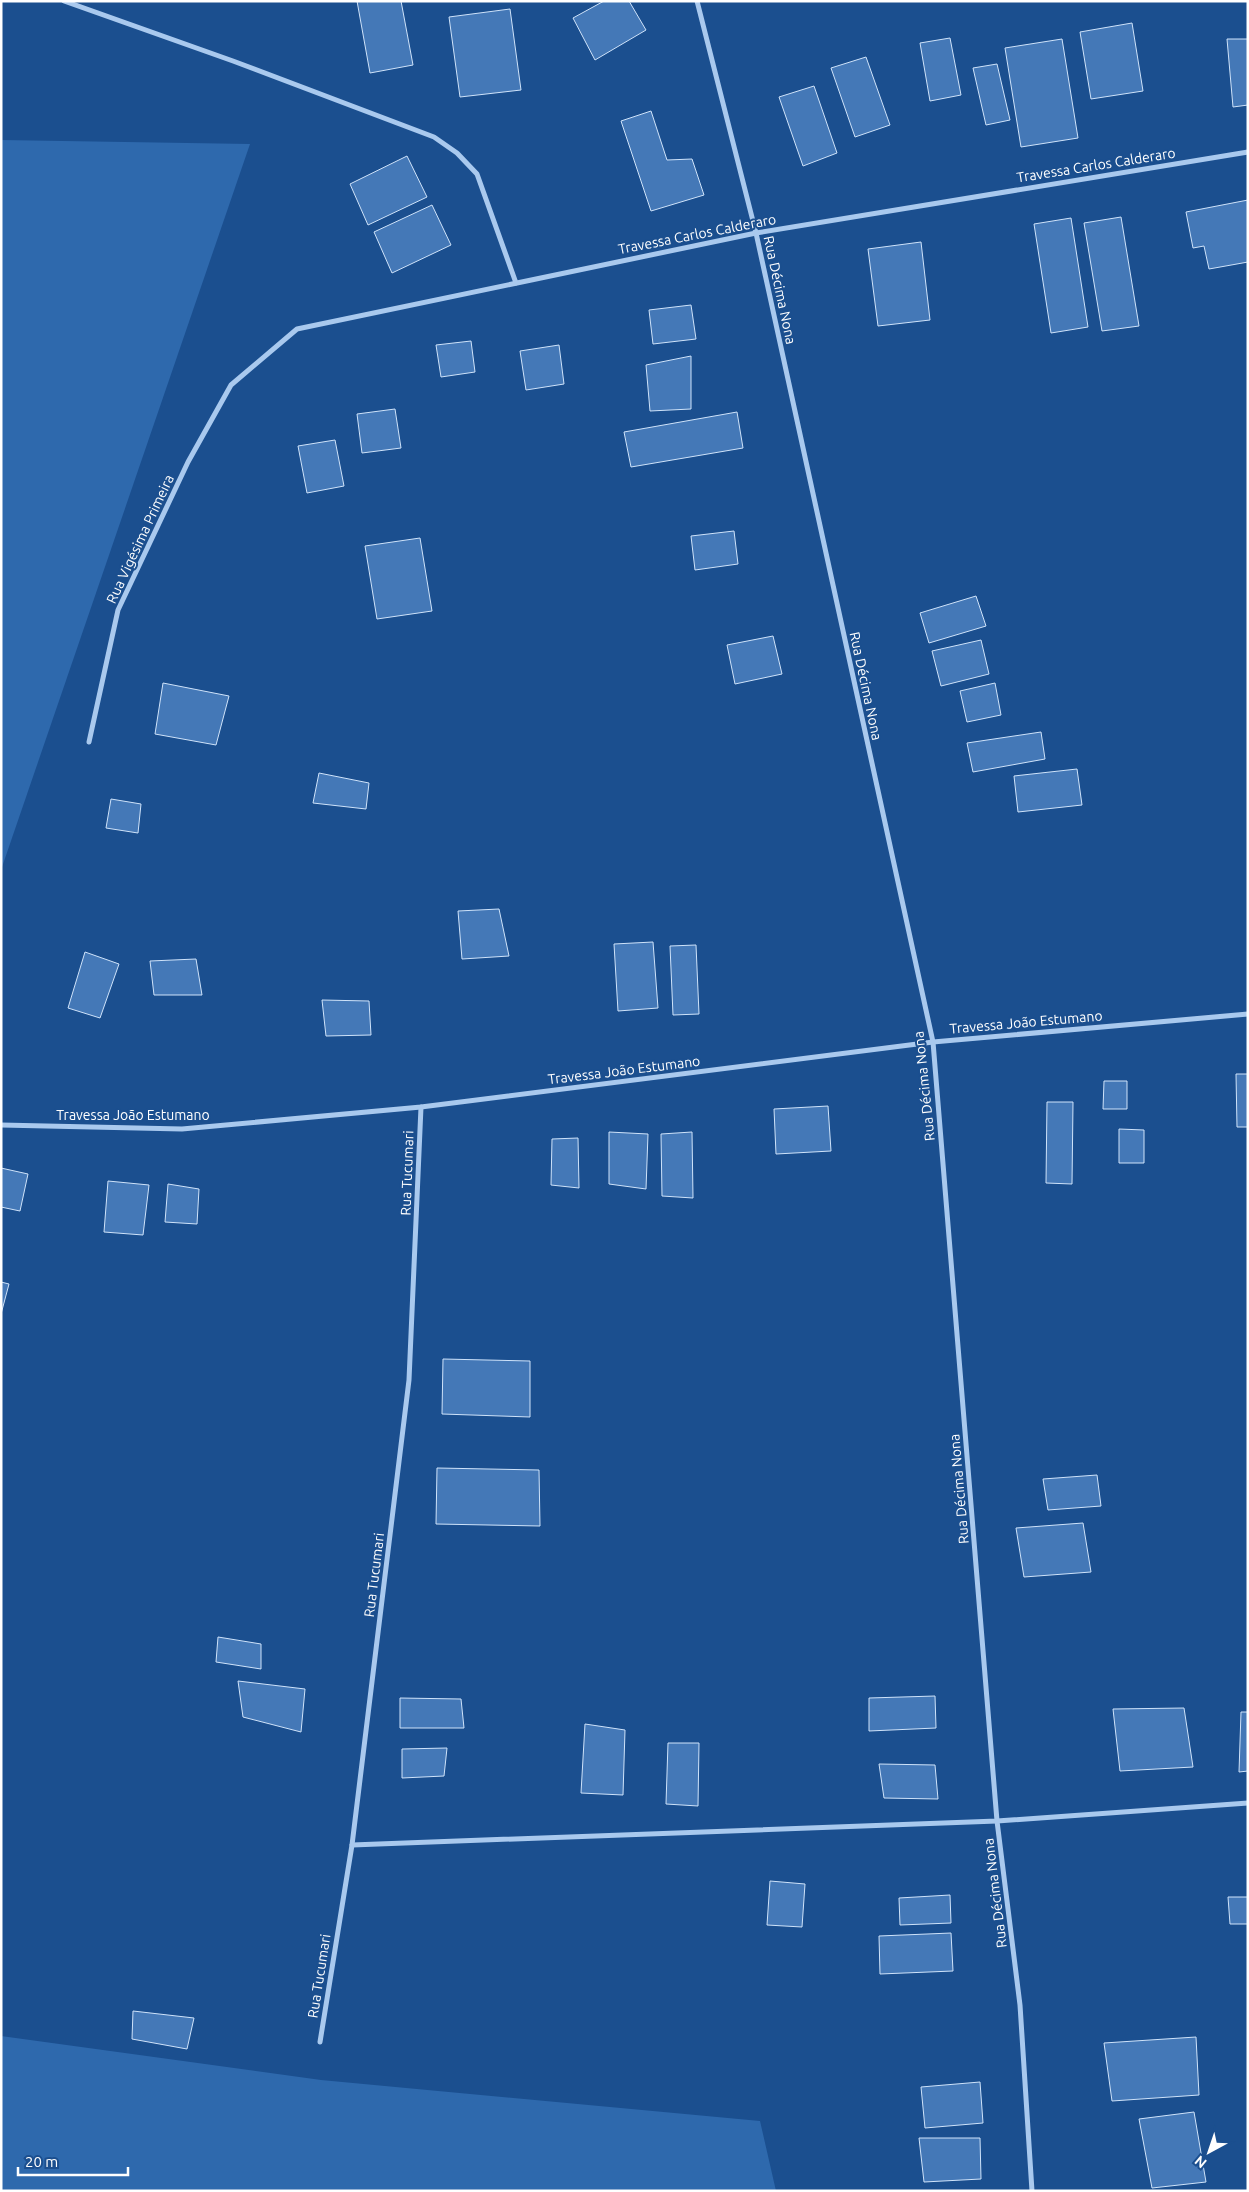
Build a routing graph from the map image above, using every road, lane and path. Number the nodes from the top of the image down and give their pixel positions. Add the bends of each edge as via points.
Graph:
1 (64, 1) edge
2 (697, 1) edge
3 (1248, 152) edge
4 (756, 233) junction
5 (516, 283) junction
6 (232, 385) joint
7 (89, 742) dead end
8 (1248, 1014) edge
9 (933, 1042) junction
10 (421, 1108) junction
11 (1, 1125) edge
12 (1248, 1803) edge
13 (997, 1820) junction
14 (352, 1845) junction
15 (320, 2042) dead end
16 (1032, 2191) edge

1 - 5 street via 434,137 457,153 477,174
2 - 4 street, Rua Décima Nona
3 - 4 street, Travessa Carlos Calderaro
4 - 5 street, Travessa Carlos Calderaro
4 - 9 street, Rua Décima Nona
5 - 6 street, Travessa Carlos Calderaro via 297,329
6 - 7 street, Rua Vigésima Primeira via 188,462 118,610
8 - 9 street, Travessa João Estumano
9 - 10 street, Travessa João Estumano
9 - 13 street, Rua Décima Nona
10 - 11 street, Travessa João Estumano via 182,1129
10 - 14 street, Rua Tucumari via 409,1380
12 - 13 street
13 - 14 street
13 - 16 street, Rua Décima Nona via 1020,2005
14 - 15 street, Rua Tucumari

